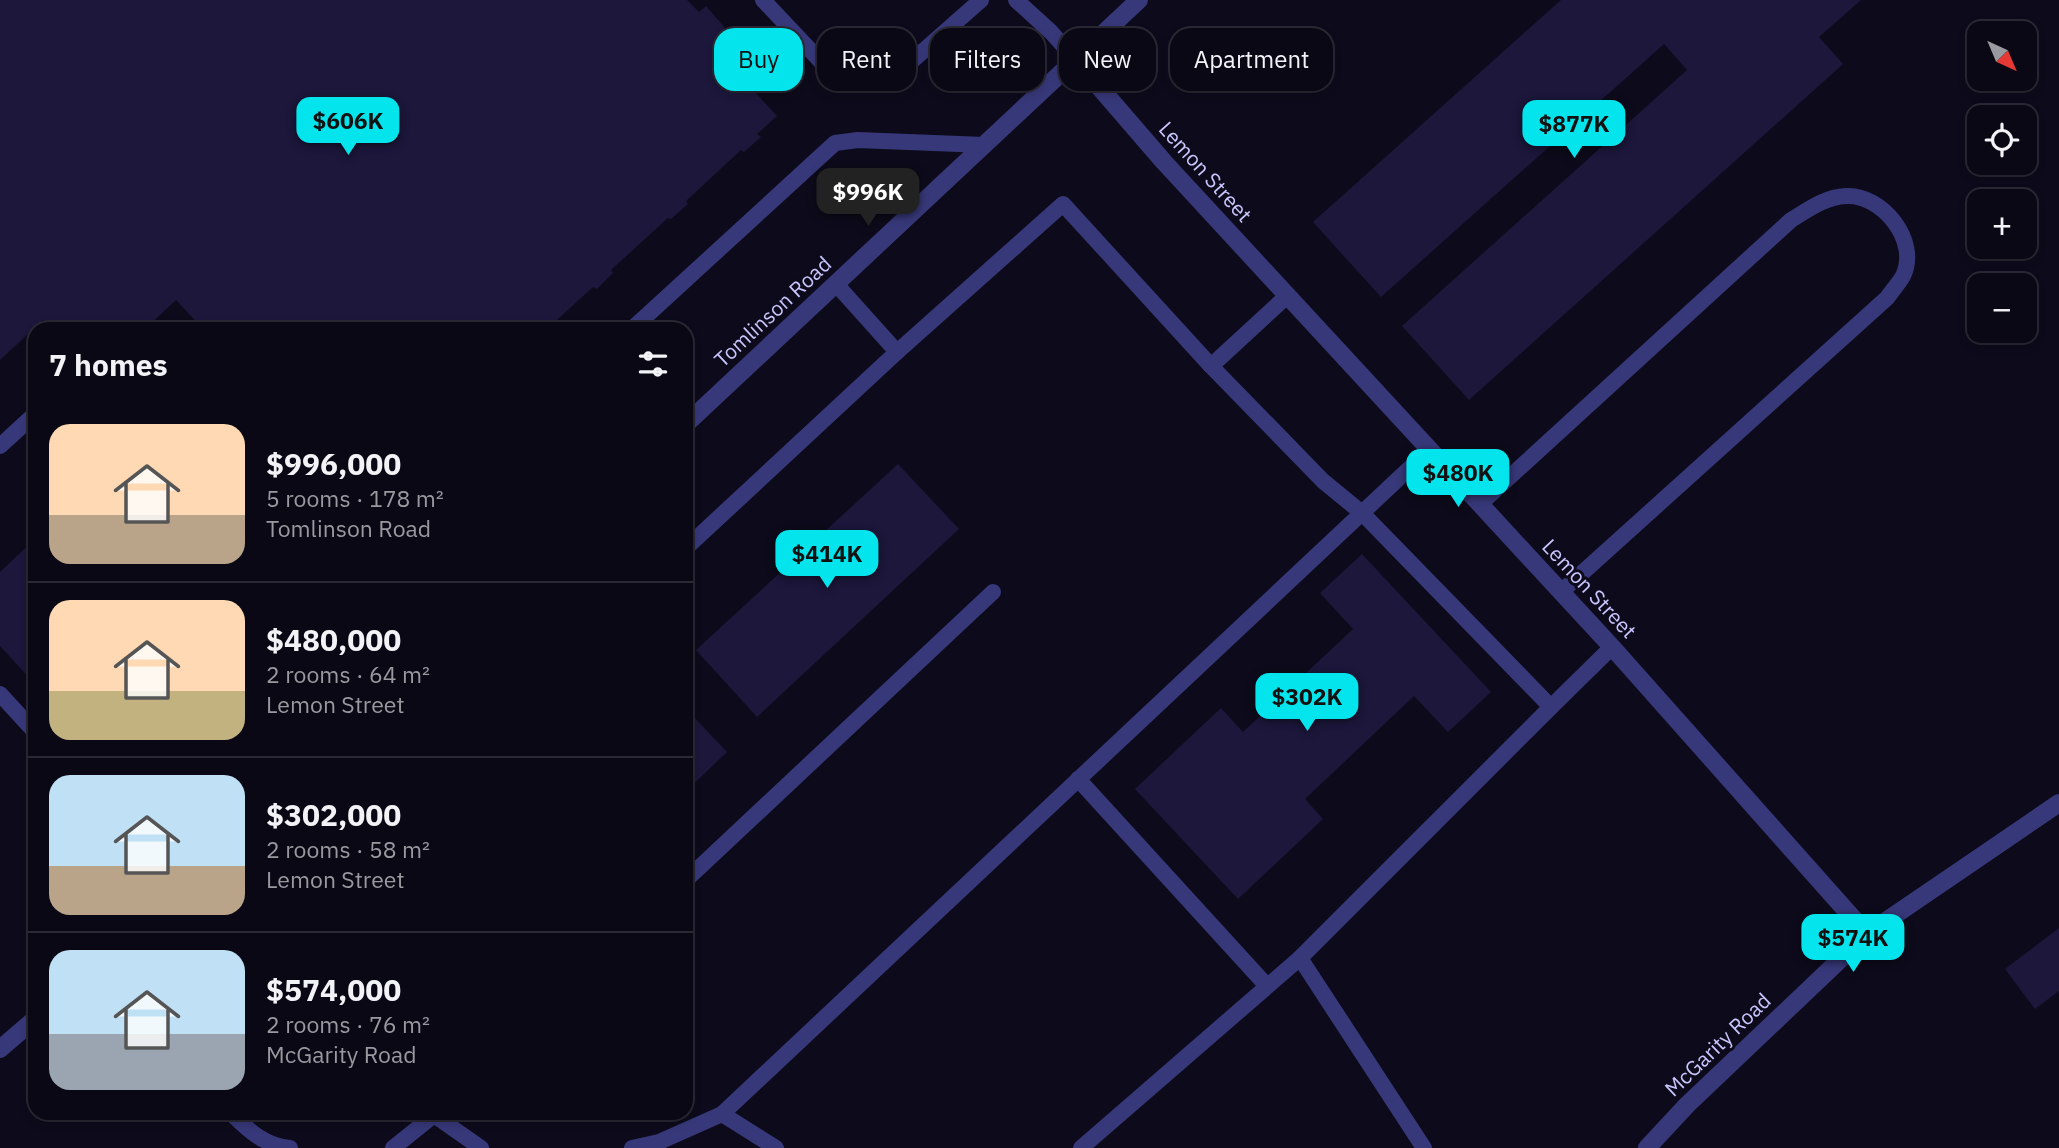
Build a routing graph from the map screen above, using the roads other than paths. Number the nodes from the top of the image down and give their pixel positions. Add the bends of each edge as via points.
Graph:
1 (763, 0) edge
2 (981, 0) edge
3 (1016, 0) edge
4 (1139, 0) edge
5 (1110, 28) edge
6 (1059, 41) edge
7 (1059, 76) edge
8 (1103, 91) edge
9 (984, 145) junction
10 (836, 284) junction
11 (1287, 296) junction
12 (640, 322) edge
13 (897, 352) junction
14 (1211, 366) junction
15 (693, 417) edge
16 (28, 420) edge
17 (0, 446) edge
18 (1430, 449) junction
19 (1480, 504) junction
20 (1363, 513) junction
21 (693, 541) edge
22 (993, 592) dead end
23 (1562, 592) junction
24 (1612, 646) junction
25 (0, 694) edge
26 (1551, 706) junction
27 (28, 724) edge
28 (1078, 779) junction
29 (2059, 803) edge
30 (693, 873) edge
31 (1867, 934) junction
32 (1300, 958) junction
33 (1267, 986) junction
34 (28, 1025) edge
35 (0, 1049) edge
36 (722, 1114) junction
37 (238, 1120) edge
38 (428, 1120) edge
39 (443, 1120) edge
40 (290, 1148) edge
41 (393, 1148) edge
42 (481, 1148) edge
43 (632, 1148) edge
44 (776, 1148) edge
45 (1081, 1148) edge
46 (1424, 1148) edge
47 (1647, 1148) edge

1 - 2 lane via 828,69 860,82 895,75
3 - 6 lane
4 - 5 street, Tomlinson Road
7 - 9 street, Tomlinson Road
8 - 11 street, Lemon Street
9 - 10 street, Tomlinson Road
9 - 12 lane via 835,143
10 - 13 lane
10 - 15 street, Tomlinson Road
11 - 14 lane
11 - 18 street, Lemon Street
13 - 14 lane via 1063,204
13 - 21 lane
14 - 20 lane via 1323,481
16 - 17 lane
18 - 19 street, Lemon Street
18 - 20 lane
19 - 23 street, Lemon Street
19 - 23 lane via 1791,220 1823,201 1848,196 1875,203 1897,223 1907,250 1904,275 1887,298
20 - 26 lane
20 - 28 lane
22 - 30 lane
23 - 24 street, Lemon Street
24 - 26 lane
24 - 31 street, Lemon Street
25 - 27 lane
26 - 32 lane
28 - 33 lane
28 - 36 lane
29 - 31 street, McGarity Road
31 - 47 street, McGarity Road via 1686,1105
32 - 33 lane
32 - 46 lane
33 - 45 lane
34 - 35 street
36 - 43 lane via 660,1142
36 - 44 lane
37 - 40 lane via 255,1136
38 - 41 lane
39 - 42 lane

